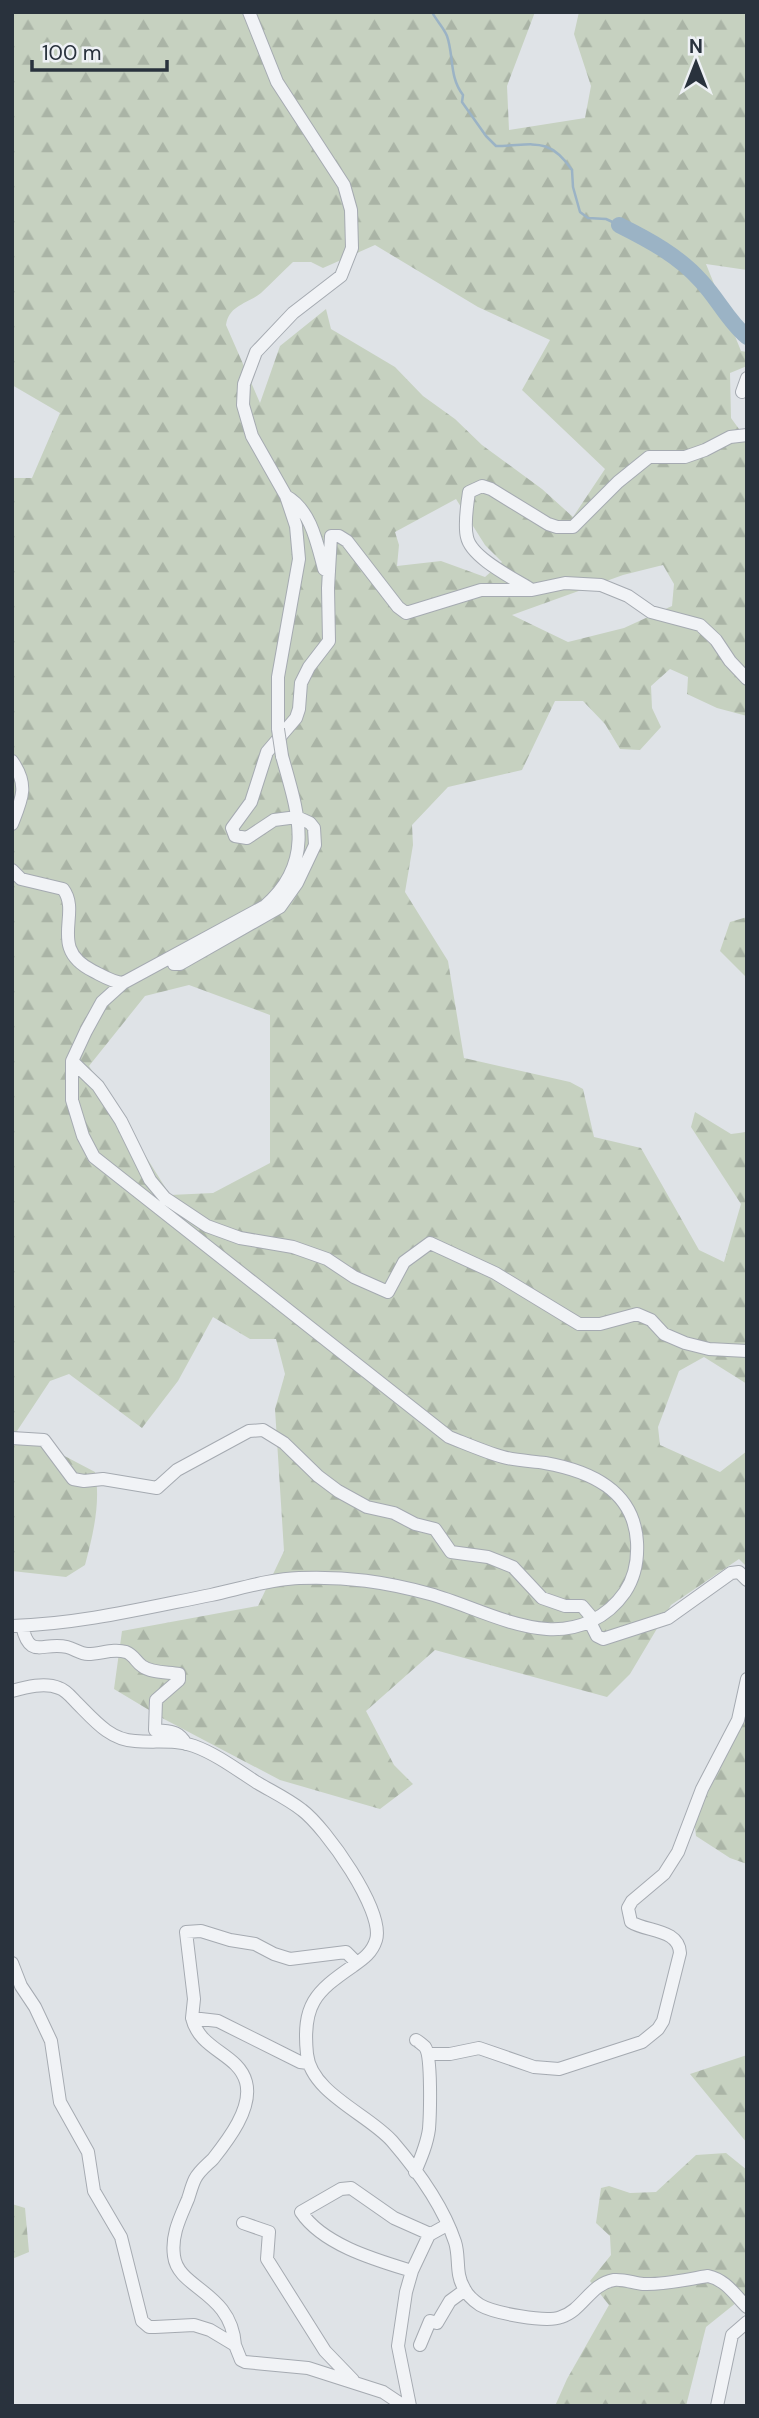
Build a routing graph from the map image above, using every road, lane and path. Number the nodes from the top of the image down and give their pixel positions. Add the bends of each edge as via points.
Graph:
1 (249, 12) edge
2 (747, 378) edge
3 (742, 392) dead end
4 (747, 435) edge
5 (286, 496) junction
6 (329, 572) junction
7 (532, 590) junction
8 (747, 679) edge
9 (12, 761) edge
10 (297, 817) junction
11 (12, 824) edge
12 (12, 870) edge
13 (123, 983) junction
14 (72, 1061) junction
15 (747, 1351) edge
16 (12, 1438) edge
17 (747, 1580) edge
18 (592, 1621) junction
19 (17, 1626) edge
20 (747, 1679) edge
21 (12, 1690) edge
22 (186, 1744) junction
23 (12, 1963) edge
24 (357, 1963) junction
25 (192, 2018) junction
26 (416, 2040) dead end
27 (428, 2054) junction
28 (308, 2063) junction
29 (415, 2172) junction
30 (243, 2223) dead end
31 (447, 2225) junction
32 (430, 2234) junction
33 (412, 2271) junction
34 (465, 2290) junction
35 (747, 2307) edge
36 (747, 2322) edge
37 (235, 2345) junction
38 (421, 2345) dead end
39 (355, 2383) junction
40 (404, 2406) edge
41 (410, 2406) edge
42 (717, 2406) edge

1 - 5 street via 277,82 344,185 351,211 352,248 341,276 293,313 256,352 244,384 243,405 252,436
2 - 3 street
4 - 7 street via 671,458 649,457 573,527 548,524 491,489 482,486 469,492 469,545
5 - 6 street via 300,506
5 - 10 street, bridge via 300,543 278,677 278,729
6 - 7 street via 331,536 339,536 406,613 481,590
6 - 10 street via 329,641 309,667 296,718 267,752 251,802 233,832 247,838 274,820
7 - 8 street via 565,583 601,585 651,612 700,625
9 - 11 street via 23,783
10 - 13 street via 298,854 278,895 244,919
12 - 13 street via 20,879 63,889 72,954 83,966
13 - 14 street via 102,1002
14 - 15 street via 98,1086 150,1181 165,1198 207,1226 327,1259 388,1292 404,1262 430,1243 495,1273 579,1324 600,1324 637,1314 685,1343
14 - 18 street via 72,1100 94,1157 332,1346 449,1437 506,1458 585,1473 615,1490 636,1534 636,1567 621,1598
16 - 18 street via 44,1440 73,1479 156,1488 177,1469 249,1432 267,1432 338,1491 367,1507 435,1529 451,1552 488,1557 513,1567 542,1598 582,1606
17 - 18 street via 739,1572 731,1573 668,1618 603,1639 597,1636
18 - 19 street via 546,1629 431,1595 345,1577 295,1578 112,1616
19 - 22 street via 33,1648 66,1647 87,1654 124,1651 141,1666 179,1674 179,1680 156,1700 155,1730 181,1735
20 - 27 street via 738,1720 702,1790 678,1852 664,1874 628,1908 631,1922 674,1938 680,1946 659,2029 642,2042 553,2069 534,2067 486,2049
21 - 22 street via 43,1685 59,1688 116,1737
22 - 24 street via 209,1752 302,1810 328,1838 377,1919 371,1952
23 - 37 street via 51,2041 60,2102 88,2152 94,2191 121,2237 142,2321 155,2328 194,2325 223,2335
24 - 25 street via 346,1952 290,1959 255,1944 201,1931 186,1932
24 - 28 street via 321,1990 311,2006
25 - 28 street via 218,2021
25 - 37 street via 198,2036 243,2074 246,2102 226,2140 195,2178 174,2234 174,2259 184,2276 227,2314
26 - 27 street
27 - 29 street via 428,2131
28 - 29 street via 326,2088 391,2140
29 - 31 street
30 - 39 street via 269,2232 267,2259 325,2351
31 - 32 street
31 - 34 street
32 - 33 street
32 - 33 street via 394,2218 351,2188 301,2212 339,2244
33 - 41 street via 398,2346
34 - 35 street via 487,2308 550,2319 573,2311 597,2287 616,2279 645,2284 708,2276 727,2284
34 - 38 street via 450,2301 437,2323 430,2321
36 - 42 street via 732,2335
37 - 39 street via 245,2362 308,2368
39 - 40 street via 383,2392

